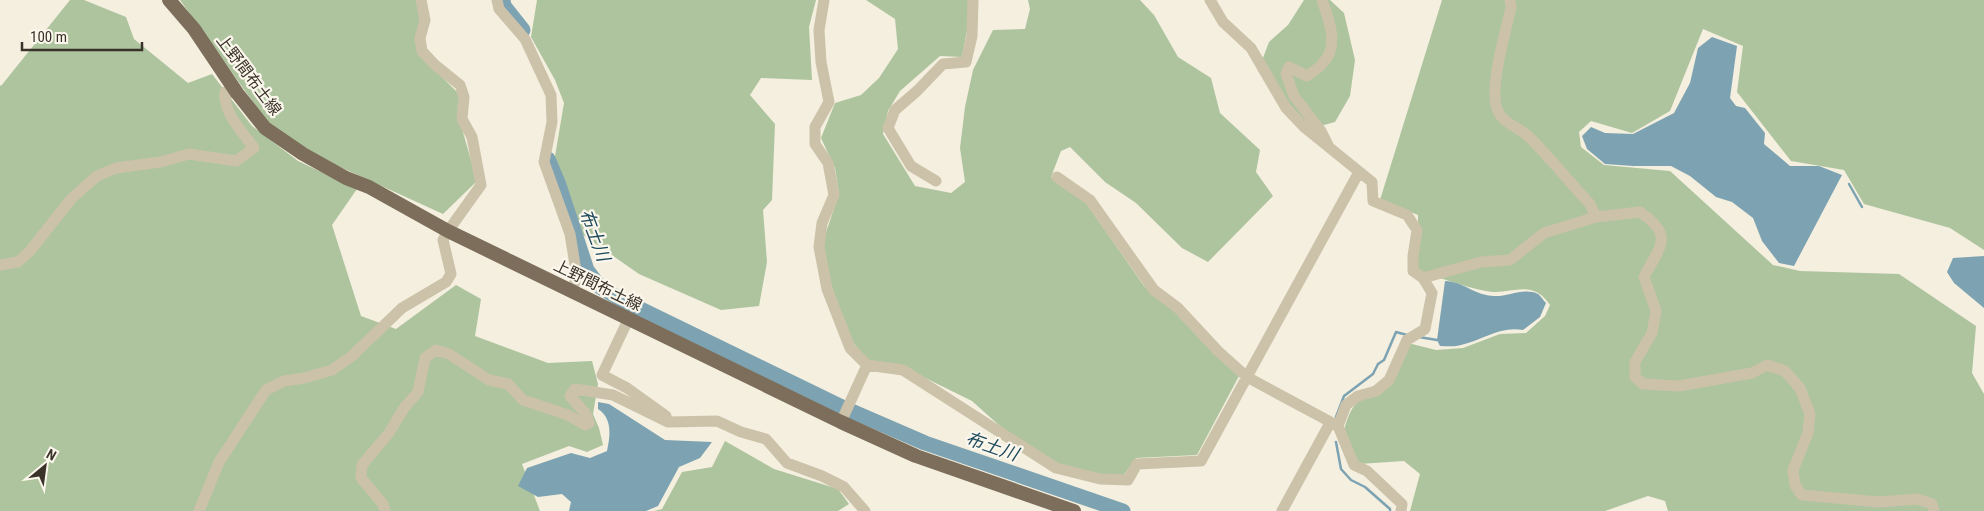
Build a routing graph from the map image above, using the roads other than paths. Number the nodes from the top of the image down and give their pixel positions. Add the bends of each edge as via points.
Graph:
1 (169, 0) edge
2 (421, 0) edge
3 (497, 0) edge
4 (824, 0) edge
5 (973, 0) edge
6 (1210, 0) edge
7 (1322, 0) edge
8 (1510, 0) edge
9 (237, 93) junction
10 (1330, 149) junction
11 (1358, 172) junction
12 (1056, 177) dead end
13 (936, 181) dead end
14 (1596, 217) junction
15 (448, 231) junction
16 (0, 265) edge
17 (1422, 278) junction
18 (571, 292) junction
19 (628, 320) junction
20 (868, 365) junction
21 (1247, 376) junction
22 (682, 421) junction
23 (840, 422) junction
24 (1334, 425) junction
25 (199, 511) edge
26 (385, 511) edge
27 (865, 511) edge
28 (1074, 511) edge
29 (1282, 511) edge
30 (1401, 511) edge
31 (1934, 511) edge

1 - 9 main road, 上野間布土線 via 194,29
2 - 15 street via 425,20 420,38 422,51 460,85 464,97 462,119 472,137 481,185
3 - 18 street via 499,9 525,39 551,95 552,122 544,162 570,234 578,277
4 - 20 street via 819,30 829,102 815,127 815,144 828,163 834,195 822,223 819,247 828,290 850,348
5 - 13 street via 972,36 966,62 943,64 895,110 888,128 911,166
6 - 10 street via 1224,22 1250,48 1286,108
7 - 10 street via 1332,37 1330,51 1324,63 1307,76 1290,67 1286,74 1294,96 1321,131
8 - 14 street via 1495,97 1497,111 1527,135 1590,204
9 - 15 main road, 上野間布土線 via 265,128 303,154
9 - 16 street via 225,92 224,103 254,148 236,161 189,154 116,168 97,176 71,199 30,252 18,262
10 - 11 street
11 - 17 street via 1372,182 1374,201 1407,215 1417,230 1413,271
11 - 21 street
12 - 21 street via 1090,200 1154,290 1178,308 1218,351
14 - 17 street via 1544,233 1510,260 1481,262
14 - 31 street via 1640,212 1654,221 1661,231 1661,243 1644,277 1656,311 1652,333 1635,362 1635,376 1643,384 1680,386 1752,373 1767,365 1785,371 1800,388 1810,414 1808,432 1794,470 1795,485 1802,495 1879,502 1917,499 1932,504
15 - 18 main road, 上野間布土線
15 - 25 street via 443,240 451,274 446,282 402,308 352,356 332,370 284,381 266,390 219,462
17 - 24 street via 1432,292 1425,329 1406,340 1389,380 1376,391 1358,396 1346,405
18 - 19 main road, 上野間布土線
19 - 22 street via 602,375 668,417
19 - 23 main road, 上野間布土線
20 - 21 street via 903,370 1056,468 1100,479 1128,480 1137,464 1201,461
20 - 23 street
21 - 24 street
22 - 26 street via 668,422 613,395 575,389 570,396 586,414 589,422 585,425 568,415 523,400 508,384 489,380 449,354 436,350 425,358 418,392 362,465 361,478
22 - 27 street via 717,421 766,439 787,463 844,487
23 - 28 main road, 上野間布土線 via 916,456
24 - 29 street
24 - 30 street via 1354,465 1367,471 1402,504

